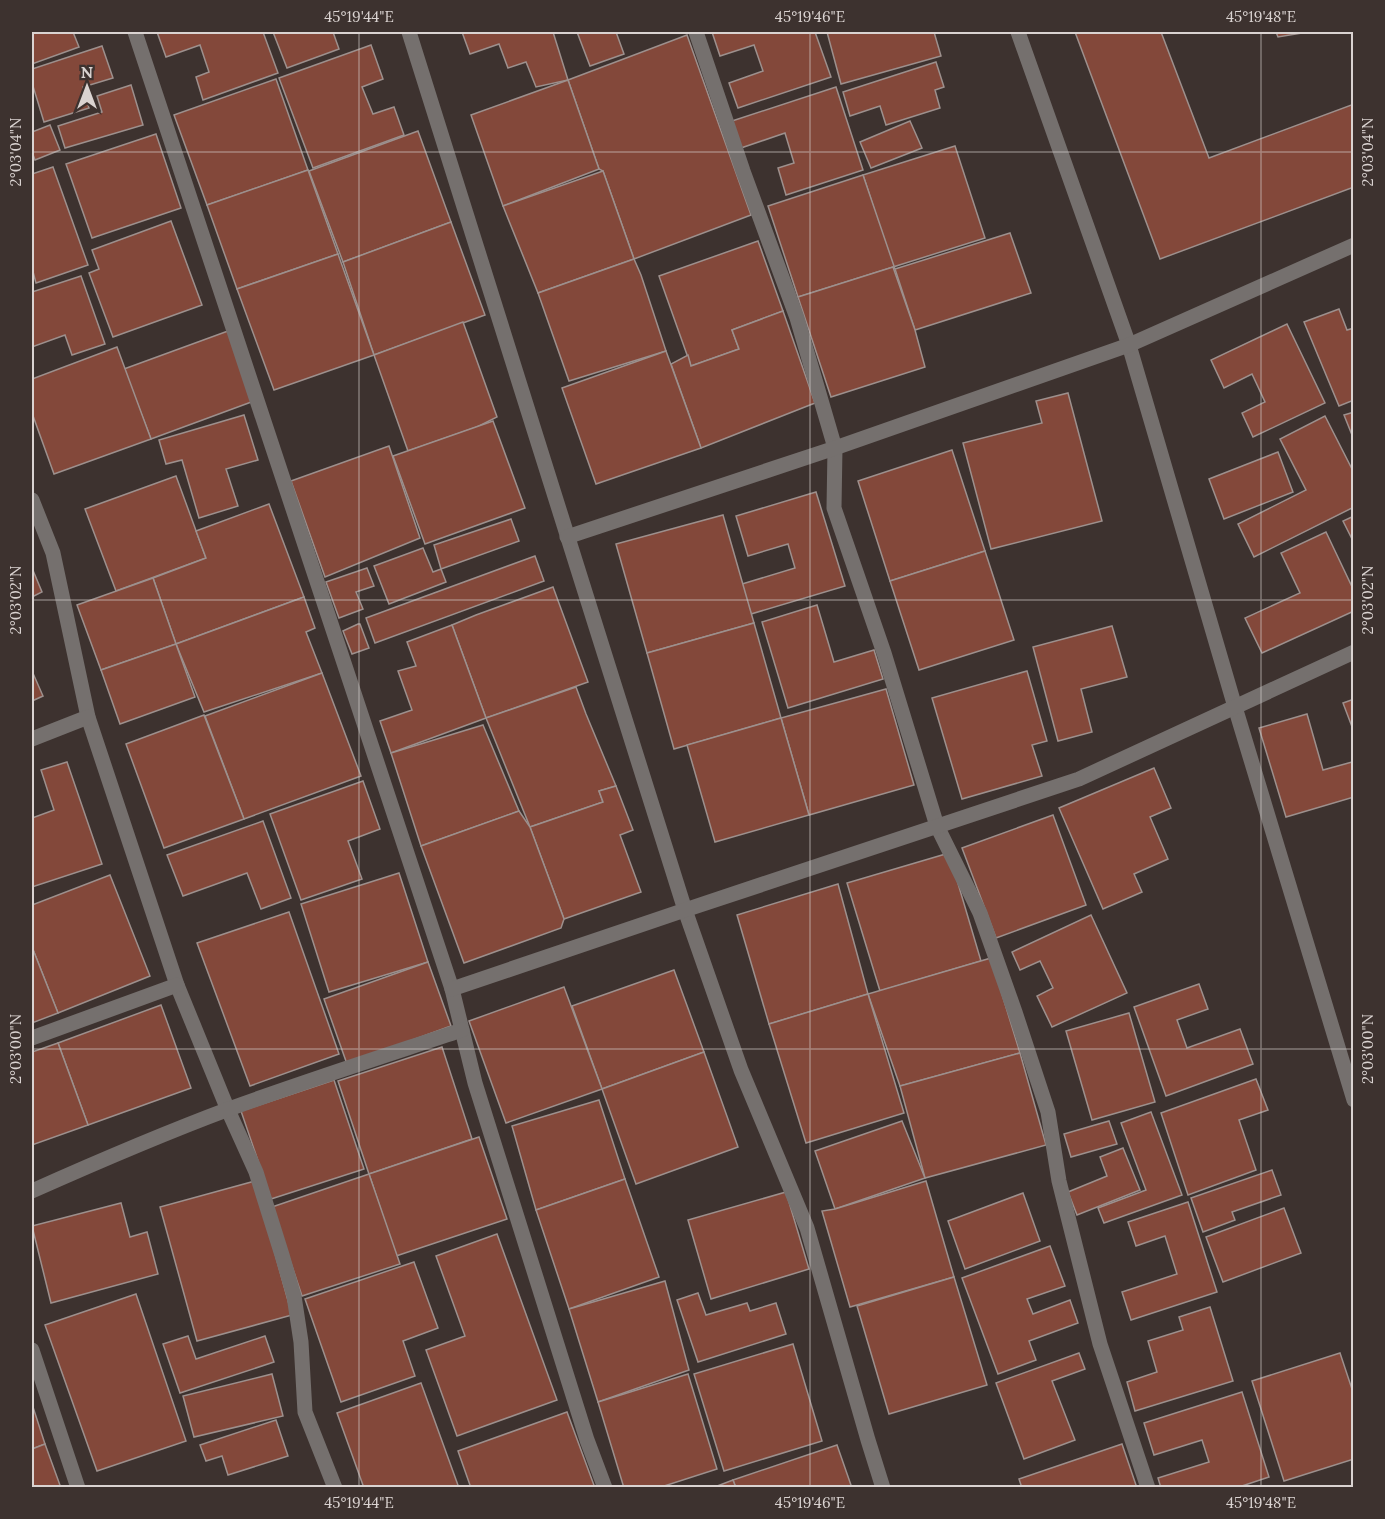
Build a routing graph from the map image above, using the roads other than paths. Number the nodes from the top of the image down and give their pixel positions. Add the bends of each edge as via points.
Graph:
1 (135, 32) edge
2 (409, 32) edge
3 (696, 32) edge
4 (1018, 32) edge
5 (1353, 245) edge
6 (1129, 345) junction
7 (835, 448) junction
8 (32, 500) edge
9 (567, 537) junction
10 (1353, 652) edge
11 (1235, 707) junction
12 (88, 717) junction
13 (32, 739) edge
14 (937, 826) junction
15 (685, 910) junction
16 (177, 985) junction
17 (452, 989) junction
18 (462, 1030) junction
19 (32, 1038) edge
20 (1353, 1100) edge
21 (228, 1110) junction
22 (32, 1191) edge
23 (32, 1350) edge
24 (78, 1488) edge
25 (335, 1488) edge
26 (604, 1488) edge
27 (884, 1488) edge
28 (1148, 1488) edge

1 - 17 street
2 - 9 street
3 - 7 street via 797,318
4 - 6 street
5 - 6 street
6 - 7 street
6 - 11 street
7 - 9 street
7 - 14 street via 834,508
8 - 12 street via 53,553
9 - 15 street
10 - 11 street
11 - 14 street via 1079,779
11 - 20 street
12 - 13 street
12 - 16 street
14 - 15 street
14 - 28 street via 980,913 1048,1112 1059,1181 1100,1344
15 - 17 street
15 - 27 street via 741,1070 807,1228
16 - 19 street
16 - 21 street
17 - 18 street
18 - 21 street
18 - 26 street via 478,1094
21 - 22 street
21 - 25 street via 256,1172 294,1296 305,1412
23 - 24 street

